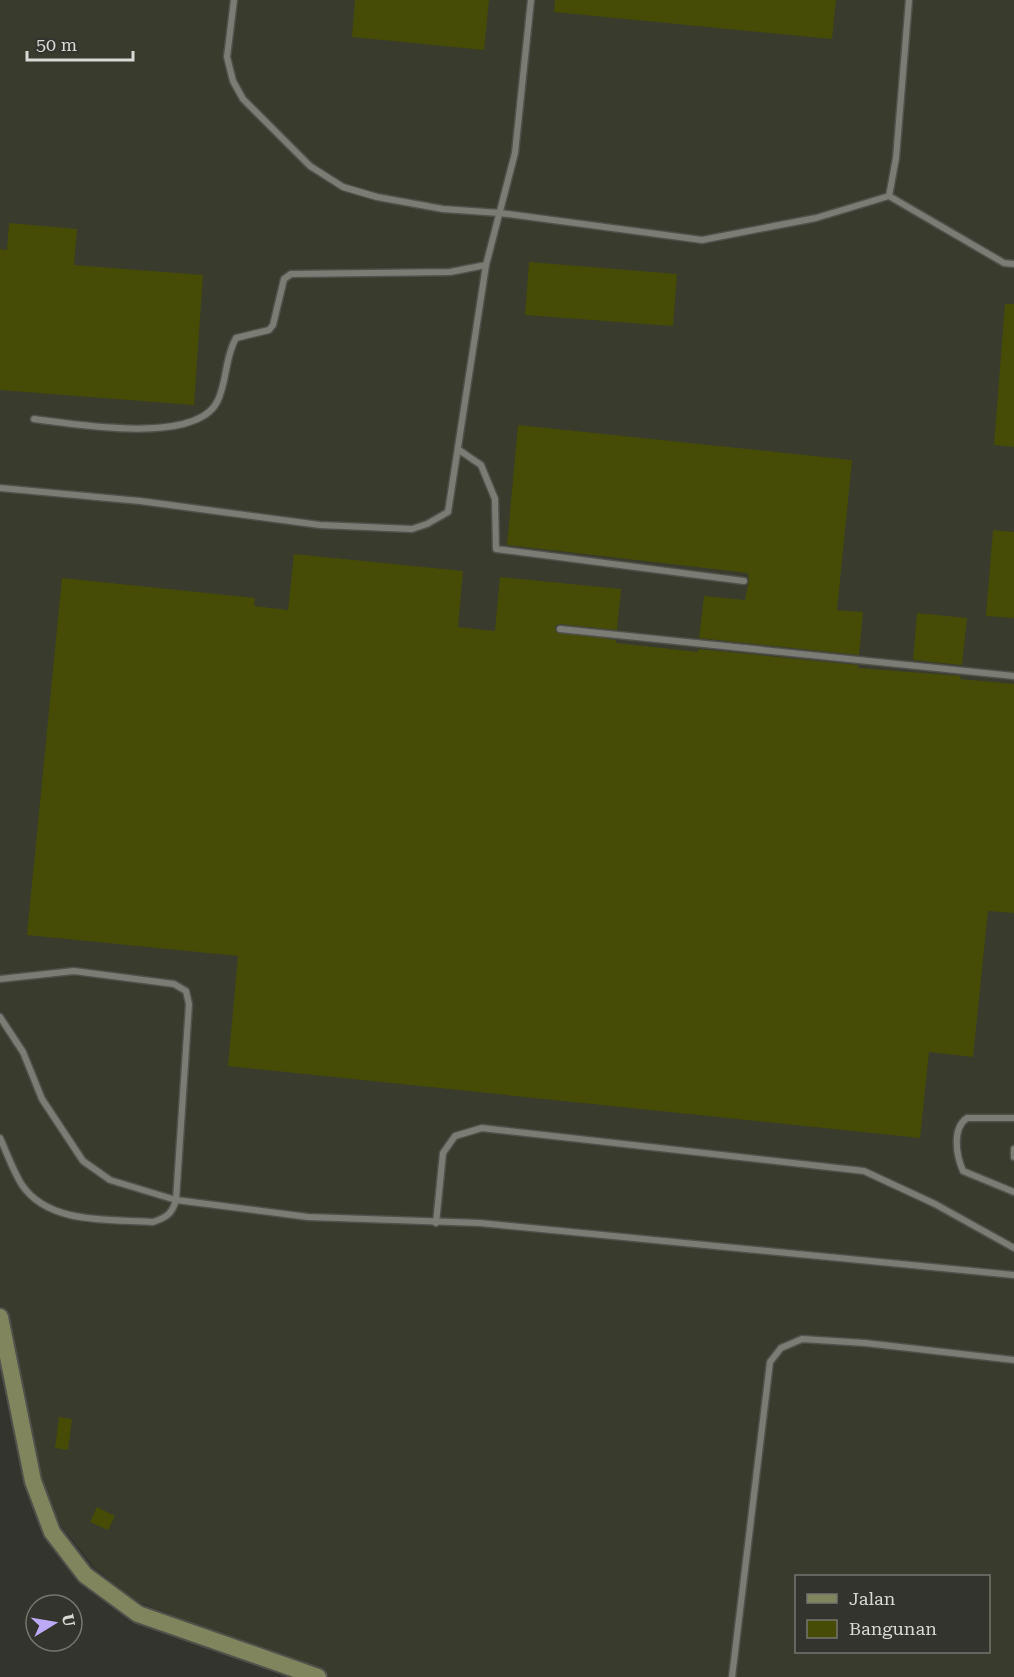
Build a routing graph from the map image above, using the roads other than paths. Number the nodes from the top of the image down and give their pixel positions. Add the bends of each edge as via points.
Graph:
1 (234, 0) edge
2 (531, 0) edge
3 (909, 0) edge
4 (889, 196) junction
5 (500, 213) junction
6 (1014, 264) edge
7 (486, 265) junction
8 (34, 419) dead end
9 (459, 450) junction
10 (0, 488) edge
11 (744, 581) dead end
12 (560, 628) dead end
13 (1014, 676) edge
14 (0, 980) edge
15 (0, 1017) edge
16 (1014, 1118) edge
17 (0, 1138) edge
18 (1014, 1149) edge
19 (1014, 1157) edge
20 (1014, 1192) edge
21 (176, 1200) junction
22 (436, 1223) junction
23 (1014, 1248) edge
24 (1014, 1275) edge
25 (0, 1317) edge
26 (1014, 1360) edge
27 (318, 1677) edge
28 (732, 1677) edge

1 - 5 lane via 228,57 233,81 265,124 310,166 343,187 377,198
2 - 5 lane via 514,153
3 - 4 lane via 896,158
4 - 5 lane via 816,218 702,240
4 - 6 lane via 1004,263
5 - 7 lane
7 - 8 lane via 450,272 291,274 284,279 269,330 236,338 218,402 204,417 129,430
7 - 9 lane
9 - 10 lane via 448,512 412,529 320,525 140,501
9 - 11 lane via 481,465 495,499 496,549
12 - 13 lane
14 - 21 lane via 74,971 174,984 186,991 189,1004
15 - 21 lane via 23,1052 42,1099 83,1161 110,1180
16 - 20 lane via 967,1118 956,1132 963,1171
17 - 21 lane via 22,1186 43,1205 54,1209 76,1216 153,1222 173,1212
18 - 19 lane
21 - 22 lane via 308,1217
22 - 23 lane via 443,1153 455,1136 482,1128 864,1171 935,1204
22 - 24 lane via 480,1223
25 - 27 main road via 33,1480 52,1532 86,1575 138,1614
26 - 28 lane via 802,1339 781,1348 770,1362

